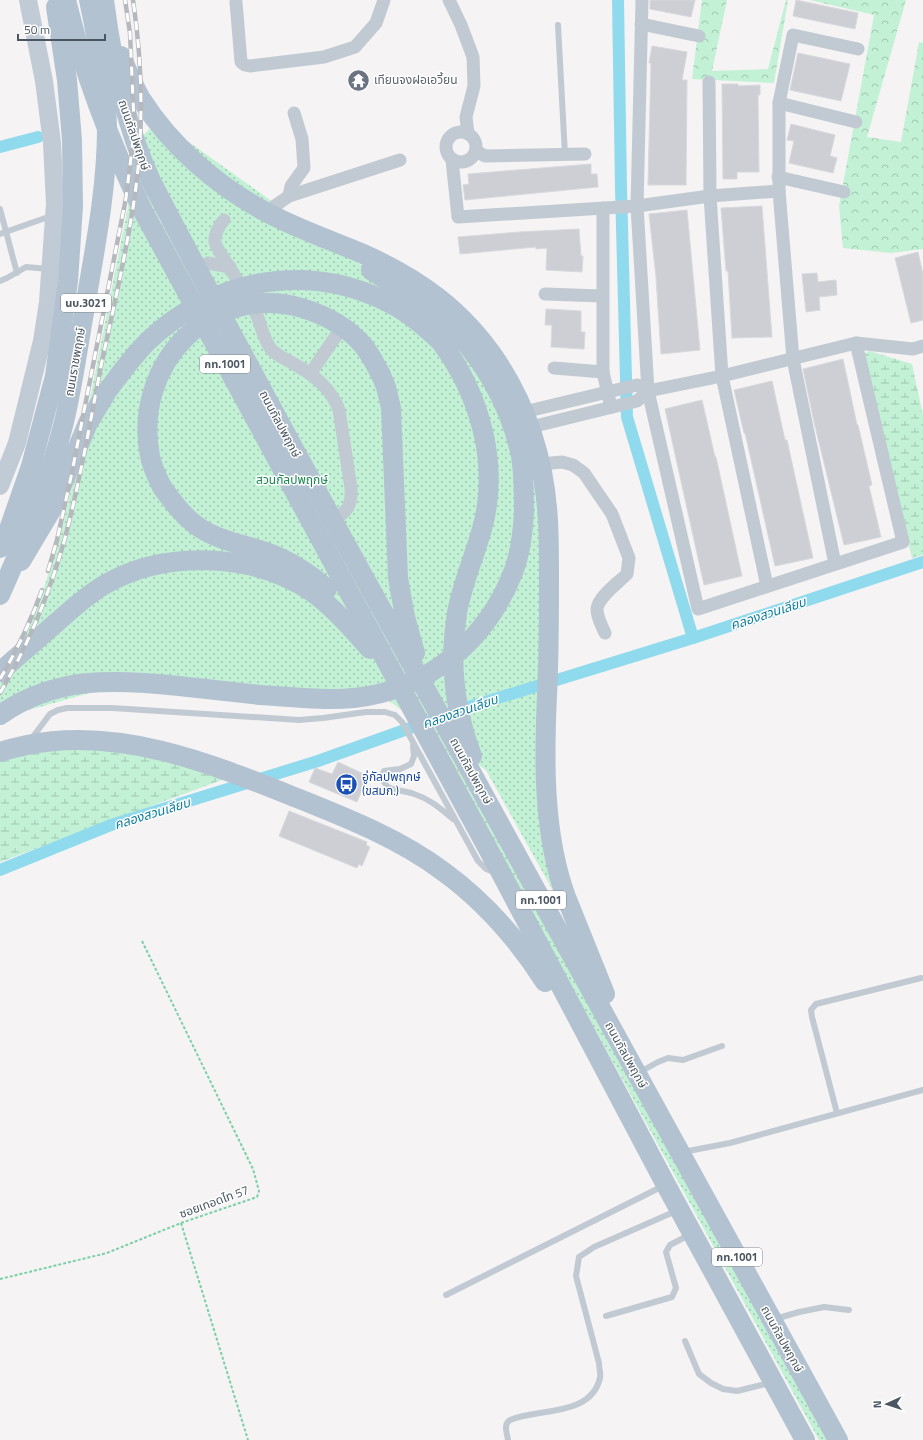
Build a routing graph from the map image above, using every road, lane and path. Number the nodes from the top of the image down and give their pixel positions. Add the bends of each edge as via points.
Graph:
1 (28, 0) edge
2 (56, 0) edge
3 (66, 0) edge
4 (89, 0) edge
5 (105, 0) edge
6 (384, 0) edge
7 (449, 0) edge
8 (642, 0) edge
9 (236, 2) dead end
10 (641, 24) junction
11 (558, 25) dead end
12 (699, 36) dead end
13 (858, 48) dead end
14 (709, 82) dead end
15 (779, 103) junction
16 (294, 113) dead end
17 (856, 122) dead end
18 (468, 134) junction
19 (476, 151) junction
20 (585, 154) dead end
21 (565, 155) junction
22 (400, 160) dead end
23 (452, 160) junction
24 (778, 177) junction
25 (779, 191) junction
26 (844, 192) dead end
27 (289, 196) junction
28 (710, 196) junction
29 (620, 207) junction
30 (0, 209) edge
31 (266, 212) junction
32 (54, 215) junction
33 (224, 220) dead end
34 (3, 233) edge
35 (313, 234) junction
36 (208, 263) dead end
37 (230, 267) junction
38 (51, 269) junction
39 (16, 272) junction
40 (0, 281) edge
41 (545, 294) dead end
42 (602, 296) junction
43 (338, 333) dead end
44 (856, 343) junction
45 (923, 346) edge
46 (793, 359) junction
47 (554, 368) dead end
48 (603, 372) junction
49 (310, 374) junction
50 (722, 376) junction
51 (642, 388) junction
52 (612, 391) junction
53 (615, 406) junction
54 (528, 419) junction
55 (541, 464) junction
56 (0, 486) edge
57 (333, 521) junction
58 (0, 548) edge
59 (835, 564) junction
60 (767, 586) junction
61 (0, 594) edge
62 (605, 633) dead end
63 (0, 672) edge
64 (392, 673) junction
65 (433, 702) junction
66 (0, 715) edge
67 (408, 719) junction
68 (454, 723) junction
69 (415, 737) junction
70 (23, 746) junction
71 (0, 752) edge
72 (456, 822) junction
73 (501, 874) junction
74 (142, 941) dead end
75 (920, 978) dead end
76 (722, 1046) dead end
77 (636, 1074) junction
78 (923, 1090) edge
79 (838, 1113) junction
80 (645, 1146) junction
81 (679, 1153) junction
82 (666, 1185) junction
83 (680, 1210) junction
84 (181, 1223) junction
85 (693, 1233) junction
86 (0, 1279) edge
87 (446, 1295) dead end
88 (849, 1310) dead end
89 (606, 1316) dead end
90 (772, 1320) junction
91 (685, 1341) dead end
92 (773, 1382) junction
93 (248, 1440) edge
94 (508, 1440) edge
95 (805, 1440) edge
96 (838, 1440) edge

1 - 32 main road, นบ.3021 via 44,81 52,143
2 - 58 main road, ถนนราชพฤกษ์ / นบ.3021 via 72,140 73,206 68,281 55,376 31,466
3 - 64 main road, ถนนกัลปพฤกษ์ / กท.1001 via 80,53 109,137 141,206
4 - 61 main road, ถนนราชพฤกษ์ / นบ.3021, bridge via 103,76 107,127 98,233 60,436 28,531
5 - 31 main road via 128,74 157,121 175,142 216,179
5 - 57 main road, ถนนกัลปพฤกษ์ / กท.1001 via 116,75 141,159
6 - 9 street via 376,24 356,47 324,57 250,66 245,66 241,62
7 - 18 street via 473,57 474,86 466,117
8 - 10 street
10 - 12 street
10 - 29 street
11 - 21 lane
13 - 15 street via 793,35
14 - 28 street
15 - 17 street
15 - 24 street
16 - 27 street via 302,139 304,168 291,186
18 - 19 street via 475,142
18 - 23 street via 458,132 447,142 446,152
19 - 21 street via 485,156
19 - 23 street via 466,162
20 - 21 street
22 - 27 street
23 - 29 street via 458,217
24 - 25 street
24 - 26 street
25 - 28 street
25 - 46 street
27 - 31 street
28 - 29 street
28 - 50 street
29 - 42 street
29 - 51 street
30 - 34 lane
31 - 35 main road
32 - 34 lane
32 - 38 main road, นบ.3021
33 - 37 street via 220,224 215,242
34 - 39 lane
35 - 54 main road via 381,262 426,287 448,305 484,343
35 - 66 main road, bridge via 371,270 449,326 473,353 495,386 513,427 522,463 524,511 523,532 515,569 488,620 463,649 445,664 415,682 371,696 324,699 260,695 143,682 103,682 68,685 43,692
36 - 37 street
37 - 49 street via 271,348
38 - 39 lane via 26,267
38 - 56 main road, นบ.3021 via 42,341 17,443
39 - 40 lane
41 - 42 street
42 - 48 street
43 - 49 street
44 - 45 street via 914,349
44 - 46 street
44 - 59 street via 903,542
46 - 50 street
46 - 59 street
47 - 48 street
48 - 52 street
49 - 57 street via 318,378 331,393 339,410 352,501
50 - 51 street
50 - 60 street
51 - 52 street
51 - 53 street via 637,401
51 - 60 street via 698,609
52 - 53 street
52 - 54 street
53 - 54 street
54 - 55 main road
55 - 62 street via 562,462 573,465 584,473 612,514 629,558 627,574 602,598 597,609 598,619
55 - 77 main road via 548,520 548,670 545,731 547,804 554,852 561,885
57 - 65 main road, ถนนกัลปพฤกษ์ / กท.1001
59 - 60 street
61 - 68 main road, bridge via 46,520 97,406 128,363 160,331 181,315 220,294 257,283 294,279 332,283 365,292 408,314 440,342 463,375 482,422 489,477 487,504 482,529 466,575 454,633 457,699
63 - 64 main road via 73,608 121,576 159,564 212,560 245,565 300,585 337,613
64 - 65 main road, bridge via 339,603 315,579 275,555 224,539 198,526 179,510 162,487 153,468 148,436 148,416 154,386 171,353 188,335 209,319 235,308 286,304 329,318 350,333 368,352 388,392 392,415 401,599 410,637
64 - 67 main road, ถนนกัลปพฤกษ์ / กท.1001
65 - 68 main road, ถนนกัลปพฤกษ์ / กท.1001
67 - 69 main road, ถนนกัลปพฤกษ์ / กท.1001
67 - 70 lane via 379,712 299,720 112,708 67,708 50,714 35,735
68 - 77 main road, ถนนกัลปพฤกษ์ / กท.1001 via 470,751 498,821
69 - 72 lane
69 - 72 lane via 411,764 384,771 384,782 388,787 424,797
69 - 73 main road, ถนนกัลปพฤกษ์ / กท.1001
70 - 71 main road
70 - 80 main road via 47,741 86,739 130,744 181,756 268,786 347,818 399,844 444,872 488,910 534,965
72 - 73 lane via 480,864
73 - 80 main road, ถนนกัลปพฤกษ์ / กท.1001
74 - 84 path, ซอยเทอดไท 57 via 253,1169 259,1192 257,1197
75 - 79 lane via 816,1004 811,1010
76 - 77 lane via 683,1060 668,1058
77 - 81 main road, ถนนกัลปพฤกษ์ / กท.1001
78 - 79 lane
79 - 81 lane via 730,1143
80 - 82 main road, ถนนกัลปพฤกษ์ / กท.1001
81 - 90 main road, ถนนกัลปพฤกษ์ / กท.1001
82 - 83 main road, ถนนกัลปพฤกษ์ / กท.1001
82 - 87 lane
83 - 85 main road, ถนนกัลปพฤกษ์ / กท.1001
83 - 94 lane via 594,1247 579,1257 576,1276 599,1363 600,1378 595,1390 576,1406 507,1422 505,1427
84 - 86 path, ซอยเทอดไท 57 via 107,1253
84 - 93 path
85 - 89 lane via 674,1242 666,1252 676,1288 672,1297
85 - 92 main road, ถนนกัลปพฤกษ์ / กท.1001
88 - 90 lane via 824,1307
90 - 96 main road, ถนนกัลปพฤกษ์ / กท.1001
91 - 92 lane via 699,1374 710,1383 723,1389 737,1391
92 - 95 main road, ถนนกัลปพฤกษ์ / กท.1001

